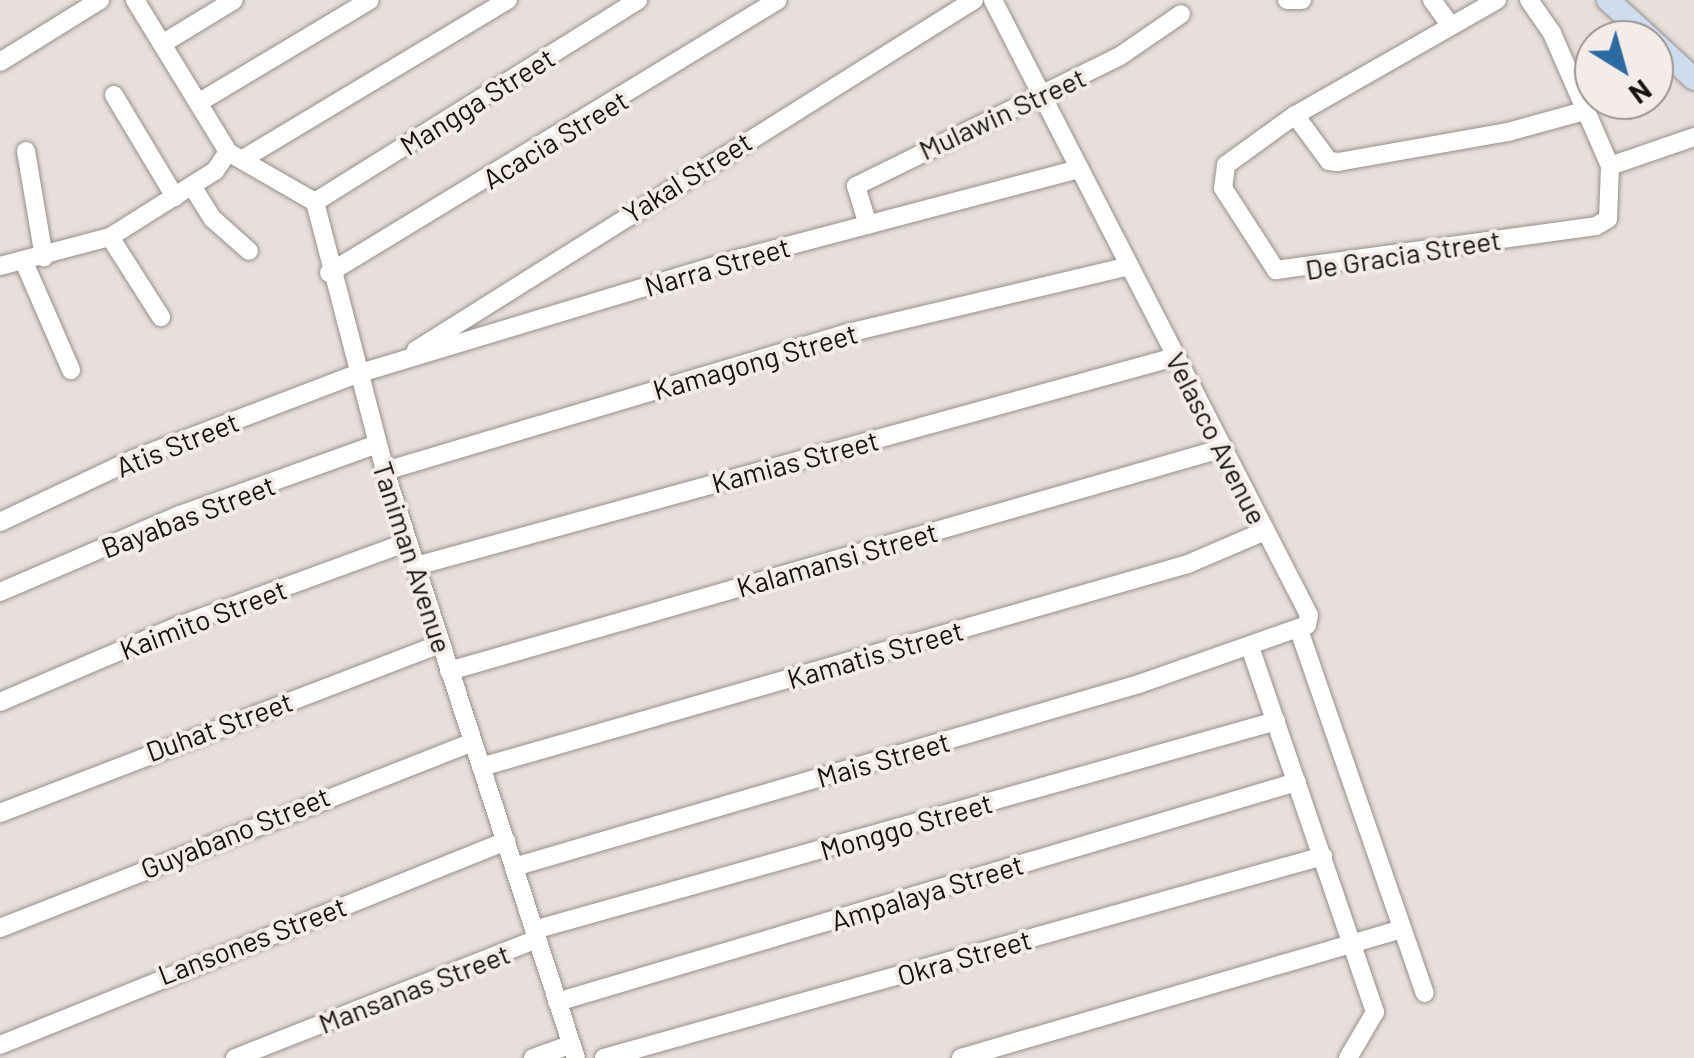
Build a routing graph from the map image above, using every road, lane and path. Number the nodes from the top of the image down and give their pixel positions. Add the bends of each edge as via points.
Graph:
1 (100, 0) edge
2 (135, 0) edge
3 (234, 0) edge
4 (370, 0) edge
5 (508, 0) edge
6 (638, 0) edge
7 (778, 0) edge
8 (974, 0) edge
9 (993, 0) edge
10 (1287, 0) edge
11 (1302, 0) edge
12 (1432, 0) edge
13 (1497, 0) edge
14 (1528, 0) edge
15 (1608, 0) edge
16 (1181, 14) dead end
17 (1630, 20) edge
18 (1450, 25) junction
19 (162, 44) junction
20 (1674, 60) edge
21 (0, 62) edge
22 (1694, 78) edge
23 (1574, 87) edge
24 (1046, 92) junction
25 (114, 95) dead end
26 (198, 103) junction
27 (1574, 114) edge
28 (1295, 115) junction
29 (1588, 120) edge
30 (1694, 138) edge
31 (26, 151) dead end
32 (235, 156) junction
33 (1610, 166) junction
34 (1079, 169) junction
35 (192, 186) junction
36 (175, 197) junction
37 (315, 202) junction
38 (868, 224) junction
39 (110, 237) junction
40 (249, 251) dead end
41 (44, 257) junction
42 (24, 262) junction
43 (0, 266) edge
44 (1129, 266) junction
45 (329, 274) junction
46 (161, 317) dead end
47 (1175, 356) junction
48 (403, 359) junction
49 (71, 370) dead end
50 (358, 374) junction
51 (377, 444) junction
52 (1224, 448) junction
53 (385, 471) junction
54 (0, 522) edge
55 (1264, 531) junction
56 (408, 542) junction
57 (416, 566) junction
58 (0, 592) edge
59 (1300, 630) junction
60 (440, 644) junction
61 (1250, 648) junction
62 (449, 670) junction
63 (0, 702) edge
64 (1276, 721) junction
65 (473, 742) junction
66 (481, 767) junction
67 (1298, 782) junction
68 (0, 813) edge
69 (506, 841) junction
70 (1323, 856) junction
71 (514, 867) junction
72 (0, 928) edge
73 (1402, 928) junction
74 (536, 935) junction
75 (1352, 943) junction
76 (1424, 992) dead end
77 (557, 1002) junction
78 (0, 1045) edge
79 (574, 1051) edge
80 (235, 1058) edge
81 (533, 1058) edge
82 (604, 1058) edge
83 (961, 1058) edge
84 (1348, 1058) edge

1 - 21 street
2 - 19 street
3 - 19 street
4 - 26 street
5 - 32 street
6 - 37 street, Mangga Street
7 - 45 street, Acacia Street
8 - 48 street, Yakal Street via 470,310
9 - 24 street, Velasco Avenue
10 - 11 street
12 - 18 street
13 - 18 street, De Gracia Street
14 - 23 street, De Gracia Street via 1552,34
15 - 17 main road
16 - 24 street, Mulawin Street via 1120,56
18 - 28 street, De Gracia Street
19 - 26 street
20 - 22 main road
24 - 34 street, Velasco Avenue
24 - 38 street, Mulawin Street via 856,186
25 - 36 street
26 - 32 street
27 - 28 street via 1338,162 1329,160
28 - 33 street, De Gracia Street via 1235,156 1221,176 1263,258 1276,270 1596,226 1613,206
29 - 33 street, De Gracia Street
30 - 33 street
31 - 41 street
32 - 35 street
32 - 37 street
34 - 38 street, Narra Street
34 - 44 street, Velasco Avenue
35 - 36 street
35 - 40 street via 213,219
36 - 39 street
37 - 45 street, Taniman Avenue
38 - 48 street, Narra Street
39 - 41 street
39 - 46 street
41 - 42 street
42 - 43 street
42 - 49 street
44 - 47 street, Velasco Avenue
44 - 53 street, Kamagong Street via 848,333
45 - 50 street, Taniman Avenue
47 - 52 street, Velasco Avenue
47 - 57 street, Kamias Street
48 - 50 street, Narra Street
50 - 51 street, Taniman Avenue
50 - 54 street, Atis Street via 134,459
51 - 53 street, Taniman Avenue
51 - 58 street, Bayabas Street
52 - 55 street, Velasco Avenue
52 - 62 street, Kalamansi Street
53 - 56 street, Taniman Avenue
55 - 59 street, Velasco Avenue via 1309,614
55 - 66 street, Kamatis Street via 1188,564
56 - 57 street, Taniman Avenue
56 - 63 street, Kaimito Street via 178,626
57 - 60 street, Taniman Avenue
59 - 61 street
59 - 73 street
60 - 62 street, Taniman Avenue
60 - 68 street, Duhat Street
61 - 64 street
61 - 71 street, Mais Street
62 - 65 street, Taniman Avenue
64 - 67 street
64 - 74 street, Monggo Street
65 - 66 street, Taniman Avenue
65 - 72 street, Guyabano Street
66 - 69 street, Taniman Avenue
67 - 70 street
67 - 77 street, Ampalaya Street
69 - 71 street, Taniman Avenue
69 - 78 street, Lansones Street
70 - 75 street
70 - 82 street, Okra Street
71 - 74 street, Taniman Avenue
73 - 75 street
73 - 76 street
74 - 77 street, Taniman Avenue
74 - 80 street, Mansanas Street
75 - 83 street
75 - 84 street via 1374,1021
77 - 79 street, Taniman Avenue
79 - 81 street

